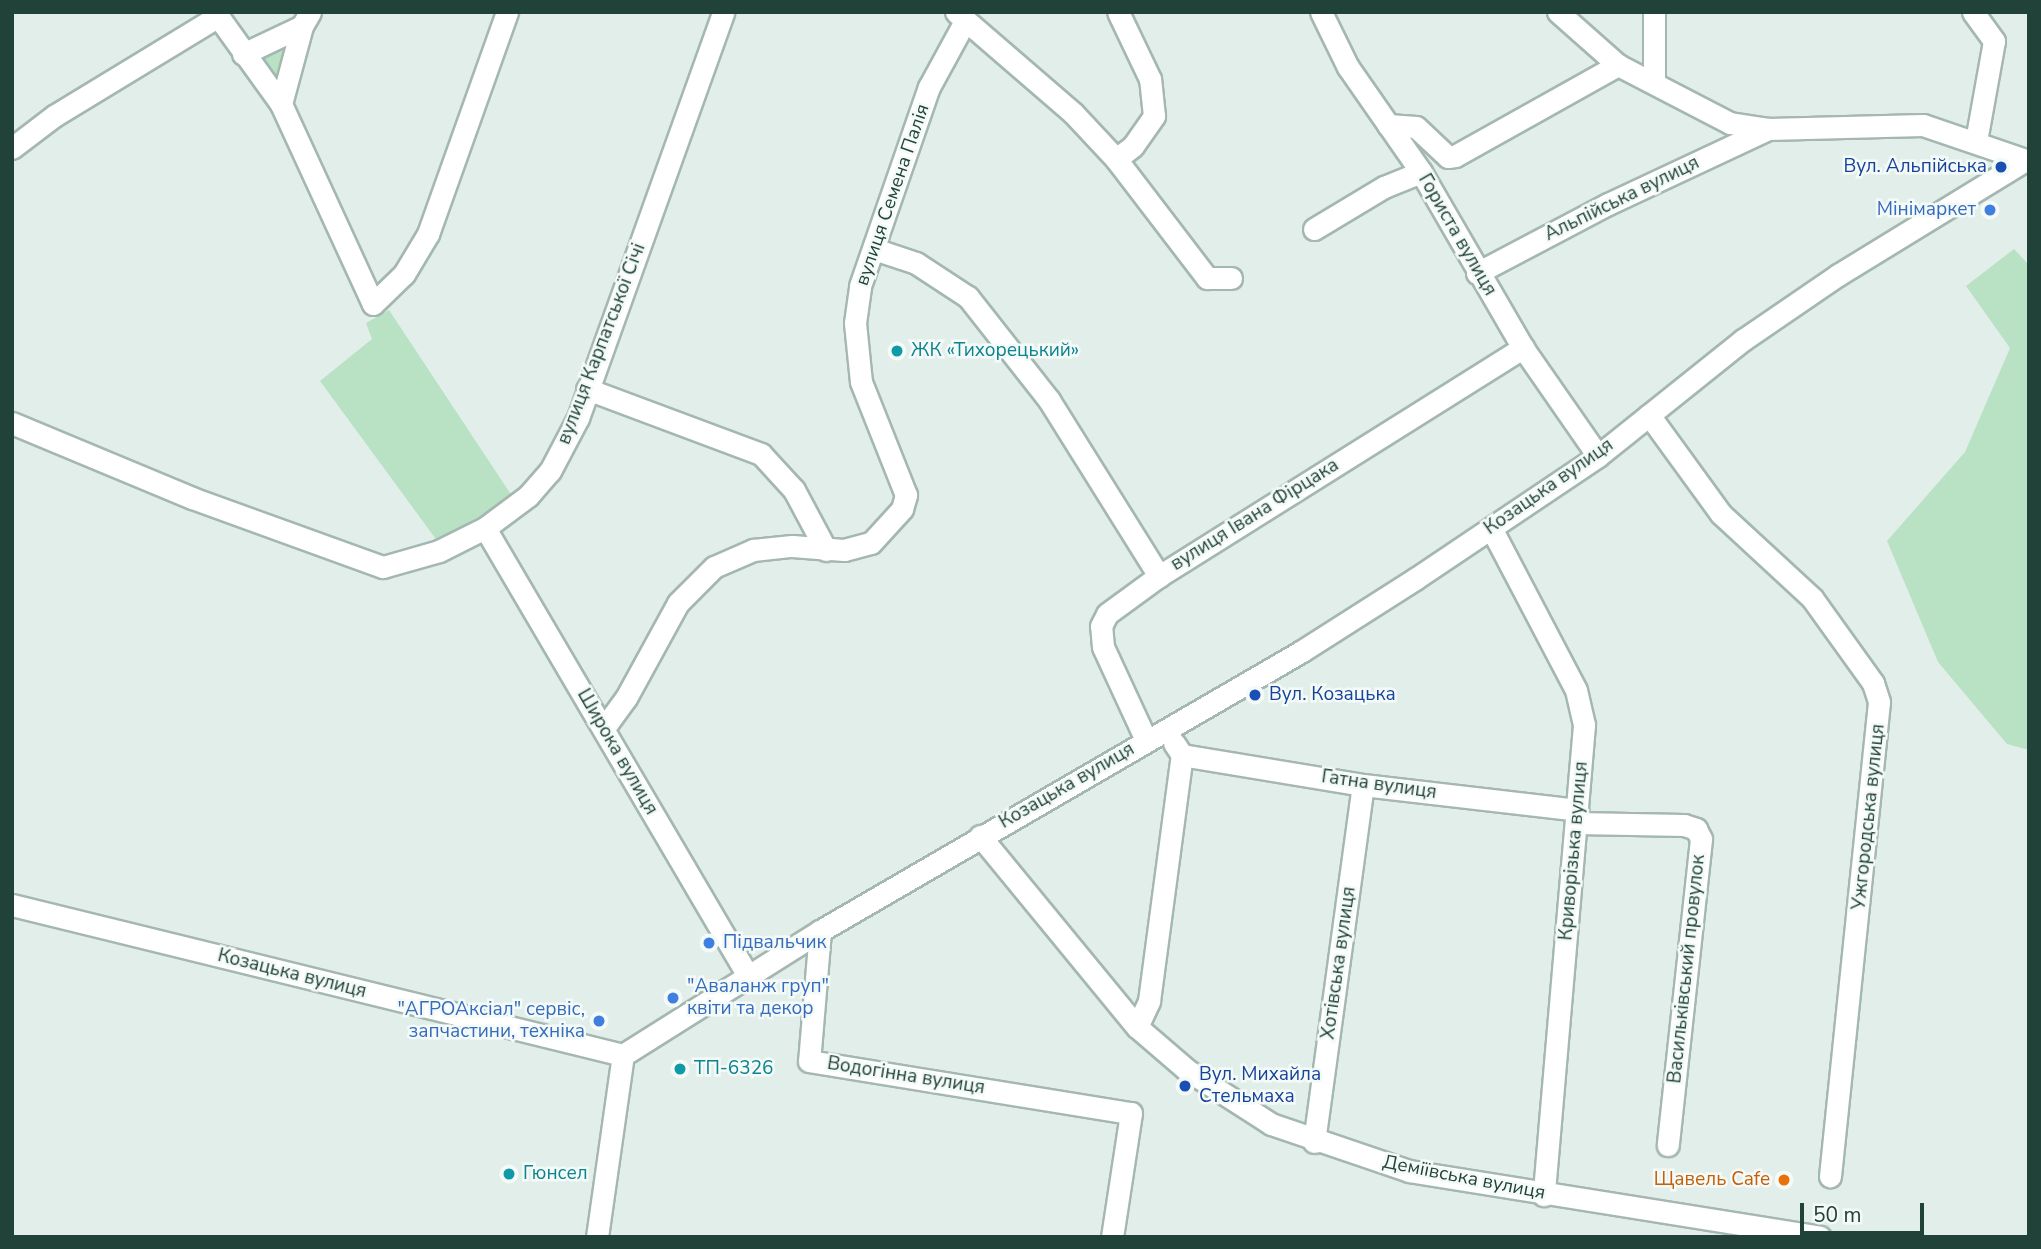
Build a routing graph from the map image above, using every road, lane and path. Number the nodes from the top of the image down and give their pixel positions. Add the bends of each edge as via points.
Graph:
1 (507, 12) edge
2 (723, 12) edge
3 (1118, 12) edge
4 (1321, 12) edge
5 (1558, 12) edge
6 (1654, 12) edge
7 (1973, 12) edge
8 (216, 15) edge
9 (960, 17) edge
10 (306, 19) edge
11 (243, 54) junction
12 (1618, 65) junction
13 (1654, 83) junction
14 (281, 104) junction
15 (1388, 125) junction
16 (1768, 129) junction
17 (1976, 141) junction
18 (12, 148) edge
19 (1116, 159) junction
20 (2027, 161) edge
21 (1422, 172) junction
22 (1314, 229) dead end
23 (874, 249) junction
24 (1477, 272) junction
25 (1231, 278) dead end
26 (1522, 348) junction
27 (587, 389) junction
28 (1649, 415) junction
29 (12, 423) edge
30 (1598, 456) junction
31 (485, 528) junction
32 (1491, 528) junction
33 (826, 550) junction
34 (1159, 576) junction
35 (604, 728) junction
36 (1166, 729) junction
37 (1146, 740) junction
38 (1182, 755) junction
39 (1363, 785) junction
40 (1578, 816) junction
41 (980, 836) junction
42 (12, 905) edge
43 (820, 931) junction
44 (748, 976) junction
45 (1137, 1027) junction
46 (623, 1055) junction
47 (1314, 1142) junction
48 (1668, 1145) dead end
49 (1830, 1176) dead end
50 (1544, 1195) junction
51 (597, 1237) edge
52 (1112, 1237) edge
53 (1820, 1237) edge

1 - 14 street via 428,234 404,274 373,304
2 - 27 street, вулиця Карпатської Січі
3 - 19 street via 1150,79 1154,116 1133,146
4 - 15 street, Гориста вулиця via 1348,66
5 - 12 street, Альпійська вулиця via 1588,44
6 - 13 street
7 - 17 street via 1994,41
8 - 11 street
8 - 18 street via 54,116
9 - 19 street via 1073,113
9 - 23 street, вулиця Семена Палія via 929,87
10 - 11 street
10 - 14 street
11 - 14 street
12 - 13 street, Альпійська вулиця
12 - 15 street via 1455,156 1448,157 1416,127
13 - 16 street, Альпійська вулиця via 1730,123
15 - 21 street, Гориста вулиця
16 - 17 street, Альпійська вулиця via 1923,125
16 - 24 street, Альпійська вулиця
17 - 20 street, Альпійська вулиця
19 - 25 street via 1207,278
20 - 28 street, Козацька вулиця via 1838,275 1743,340
21 - 22 street via 1384,187
21 - 24 street, Гориста вулиця
23 - 33 street, вулиця Семена Палія via 860,286 855,350 861,382 906,495 889,527 870,543
23 - 34 street via 916,263 968,296 1049,400
24 - 26 street, Гориста вулиця
26 - 30 street, Гориста вулиця
26 - 34 street, вулиця Івана Фірцака
27 - 31 street, вулиця Карпатської Січі via 550,471 528,496
27 - 33 street via 761,454 794,490
28 - 30 street, Козацька вулиця
28 - 49 street, Ужгородська вулиця via 1721,514 1812,598 1874,683 1879,702
29 - 31 street, вулиця Карпатської Січі via 192,498 383,567 439,551
30 - 32 street, Козацька вулиця
31 - 35 street, Широка вулиця
32 - 36 street, Козацька вулиця via 1302,651
32 - 40 street, Криворізька вулиця via 1576,690 1584,725
33 - 35 street, вулиця Семена Палія via 792,546 753,550 714,567 696,581 678,603 626,698
34 - 37 street, вулиця Івана Фірцака via 1119,603 1101,626 1116,678
35 - 44 street, Широка вулиця
36 - 37 street, Козацька вулиця
36 - 38 street
37 - 41 street, Козацька вулиця
38 - 39 street, Гатна вулиця
38 - 45 street via 1149,1001
39 - 40 street, Гатна вулиця
39 - 47 street, Хотівська вулиця
40 - 48 street, Васильківський провулок via 1684,825 1696,829 1701,839
40 - 50 street, Криворізька вулиця
41 - 43 street, Козацька вулиця
41 - 45 street, Деміївська вулиця
42 - 46 street, Козацька вулиця
43 - 44 street, Козацька вулиця
43 - 52 street, Водогінна вулиця via 809,1061 1131,1113
44 - 46 street, Козацька вулиця
45 - 47 street, Деміївська вулиця via 1234,1103
46 - 51 street
47 - 50 street, Деміївська вулиця via 1409,1171
50 - 53 street, Деміївська вулиця

